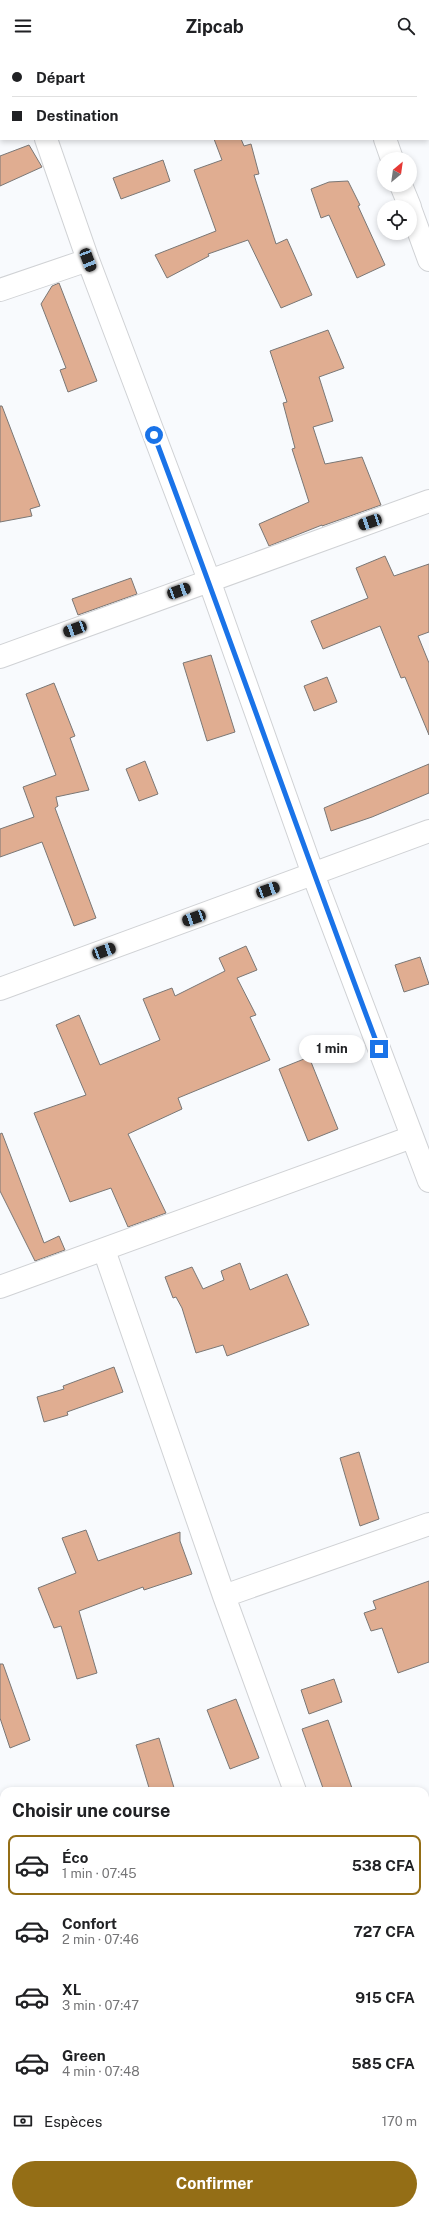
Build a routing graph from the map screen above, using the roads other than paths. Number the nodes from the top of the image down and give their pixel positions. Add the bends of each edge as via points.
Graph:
1 (46, 140) edge
2 (417, 227) edge
3 (88, 260) junction
4 (429, 260) edge
5 (0, 290) edge
6 (429, 501) edge
7 (209, 580) junction
8 (0, 657) edge
9 (429, 831) edge
10 (313, 874) junction
11 (0, 989) edge
12 (412, 1137) junction
13 (429, 1181) edge
14 (104, 1250) junction
15 (0, 1287) edge
16 (429, 1524) edge
17 (224, 1596) junction
18 (293, 1787) edge

1 - 3 street
2 - 4 street
3 - 5 street
3 - 7 street
6 - 7 street
7 - 8 street
7 - 10 street
9 - 10 street
10 - 11 street
10 - 12 street
12 - 13 street
12 - 14 street
14 - 15 street
14 - 17 street
16 - 17 street
17 - 18 street

